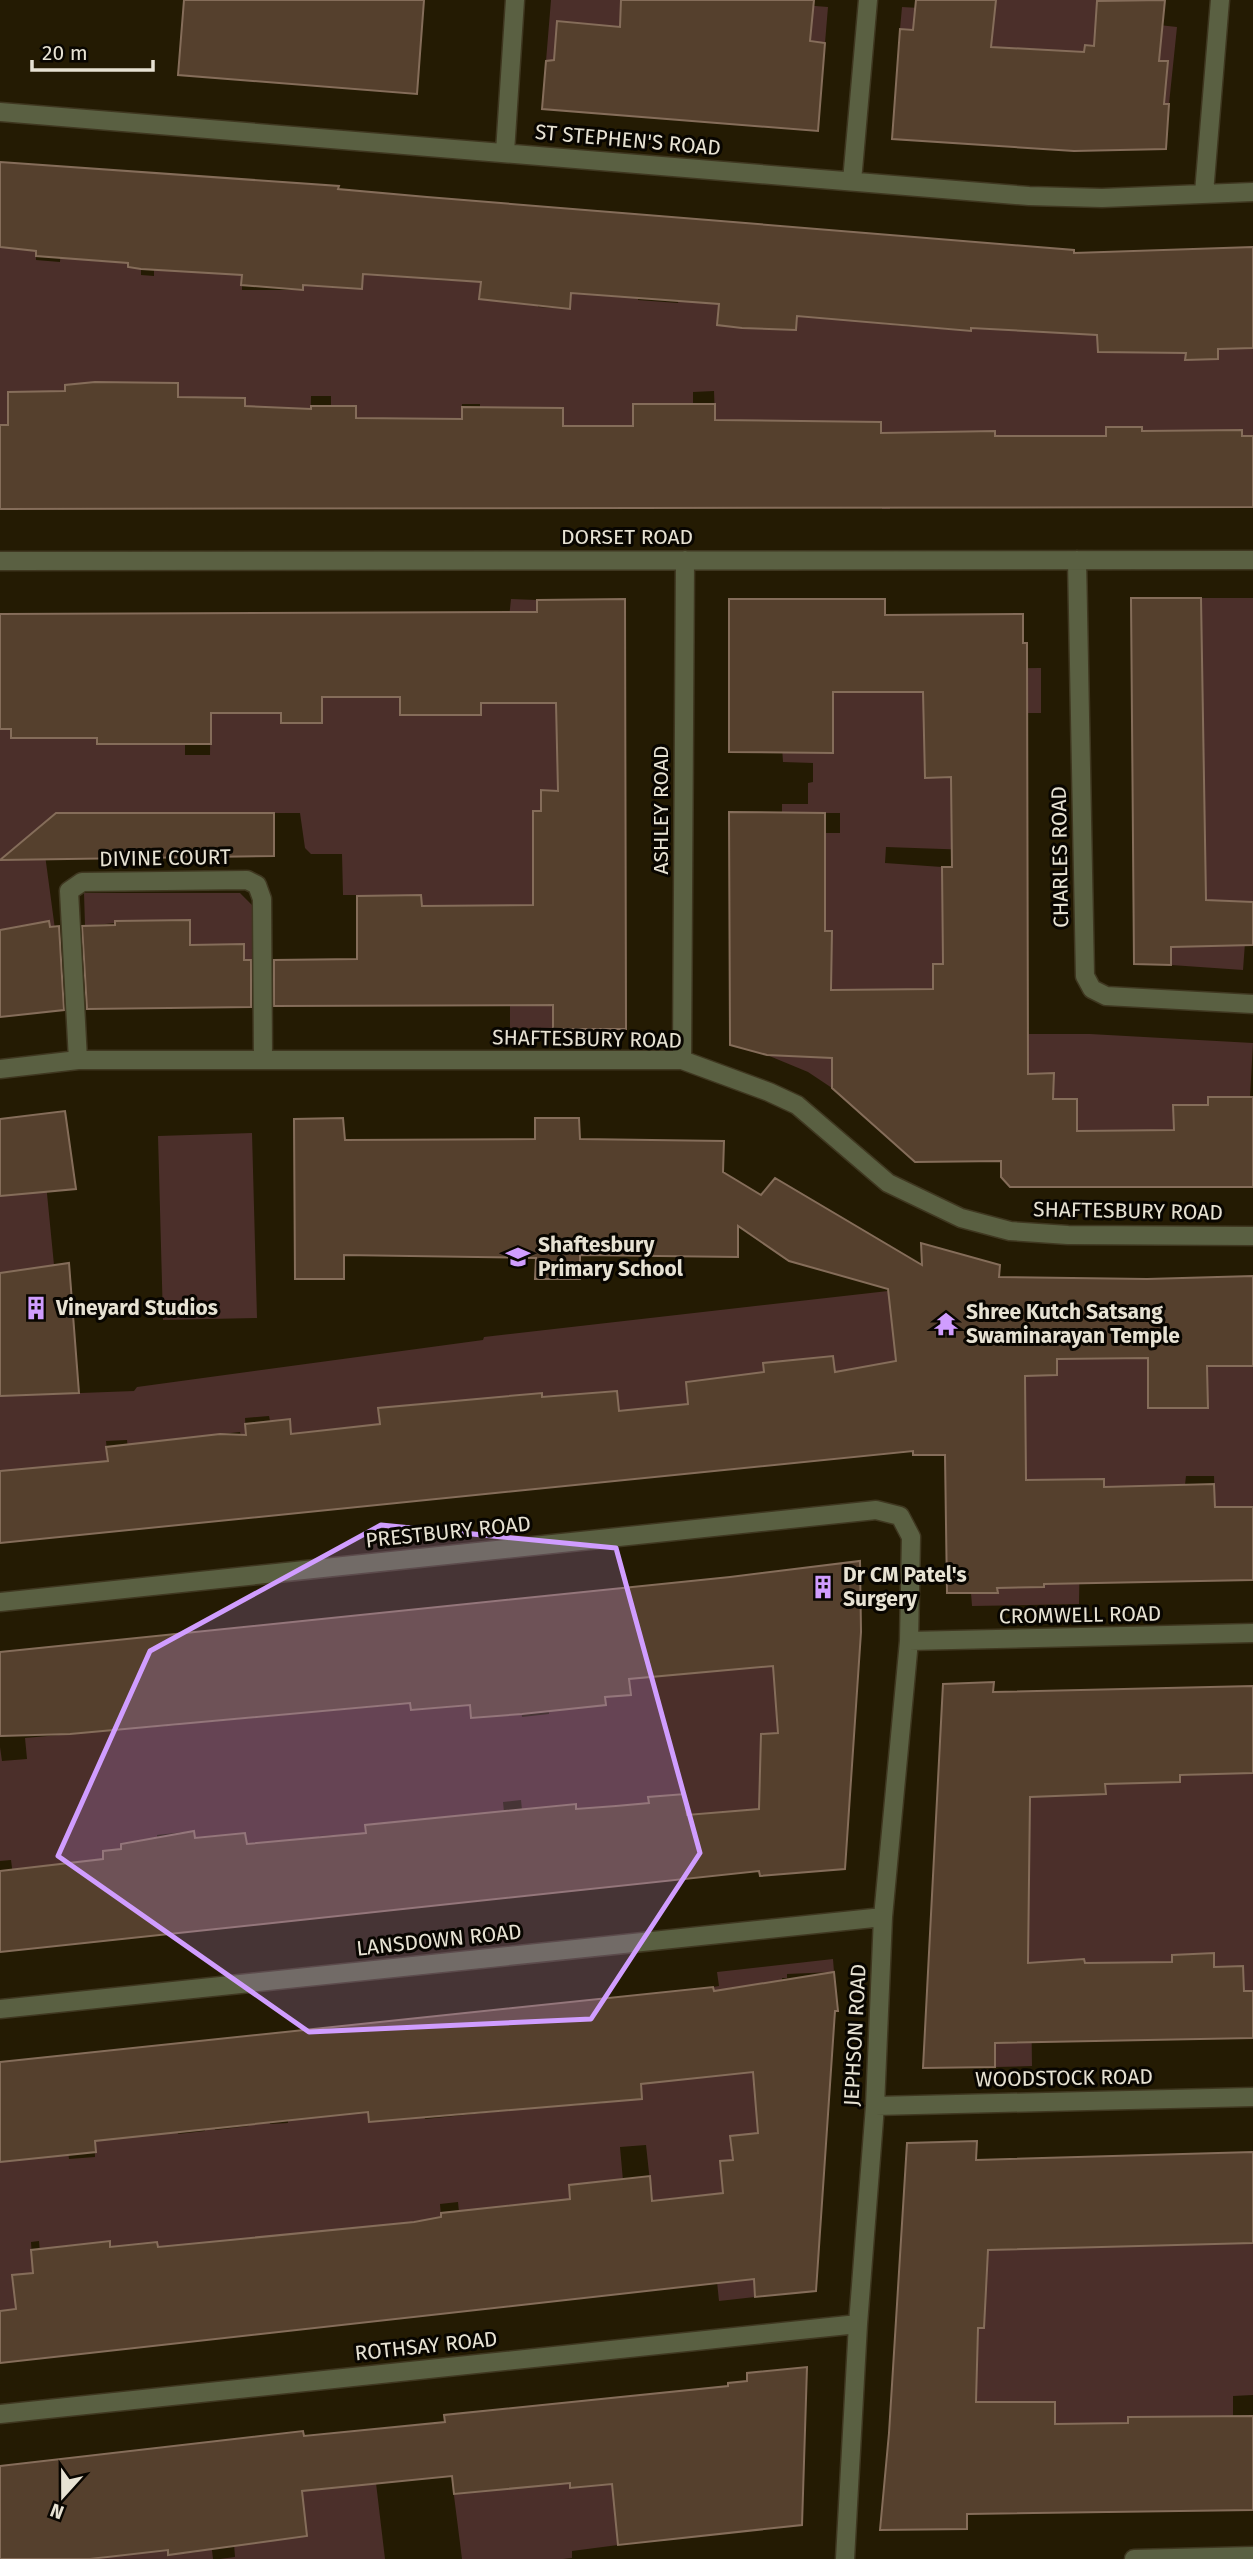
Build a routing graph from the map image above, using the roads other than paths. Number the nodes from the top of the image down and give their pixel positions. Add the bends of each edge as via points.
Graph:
1 (515, 0) edge
2 (868, 0) edge
3 (1220, 0) edge
4 (0, 112) edge
5 (505, 152) junction
6 (852, 181) junction
7 (1253, 192) edge
8 (1204, 193) junction
9 (685, 560) junction
10 (1077, 560) junction
11 (1253, 560) edge
12 (0, 561) edge
13 (1253, 1004) edge
14 (78, 1060) junction
15 (263, 1060) junction
16 (682, 1060) junction
17 (0, 1069) edge
18 (1253, 1236) edge
19 (900, 1516) joint
20 (0, 1602) edge
21 (1253, 1633) edge
22 (909, 1641) junction
23 (883, 1917) junction
24 (0, 2009) edge
25 (1253, 2096) edge
26 (875, 2106) junction
27 (858, 2324) junction
28 (0, 2414) edge
29 (1253, 2556) edge
30 (845, 2559) edge
31 (1134, 2559) edge

1 - 5 street
2 - 6 street
3 - 8 street
4 - 5 street, ST STEPHEN'S ROAD
5 - 6 street, ST STEPHEN'S ROAD
6 - 8 street, ST STEPHEN'S ROAD via 1029,197
7 - 8 street, ST STEPHEN'S ROAD
9 - 10 street, DORSET ROAD
9 - 12 street, DORSET ROAD
9 - 16 street, ASHLEY ROAD
10 - 11 street, DORSET ROAD
10 - 13 street, CHARLES ROAD via 1085,976 1092,989 1106,996
14 - 15 street, SHAFTESBURY ROAD
14 - 15 street, DIVINE COURT via 69,891 82,882 247,880 257,886 262,899
14 - 17 street, SHAFTESBURY ROAD
15 - 16 street, SHAFTESBURY ROAD
16 - 18 street, SHAFTESBURY ROAD via 797,1105 888,1183 961,1218 1010,1231 1068,1235
19 - 20 street, PRESTBURY ROAD via 876,1510
19 - 22 street, JEPHSON ROAD via 911,1537
21 - 22 street, CROMWELL ROAD
22 - 23 street, JEPHSON ROAD
23 - 24 street, LANSDOWN ROAD
23 - 26 street, JEPHSON ROAD
25 - 26 street, WOODSTOCK ROAD
26 - 27 street, JEPHSON ROAD
27 - 28 street, ROTHSAY ROAD
27 - 30 street, JEPHSON ROAD
29 - 31 street

